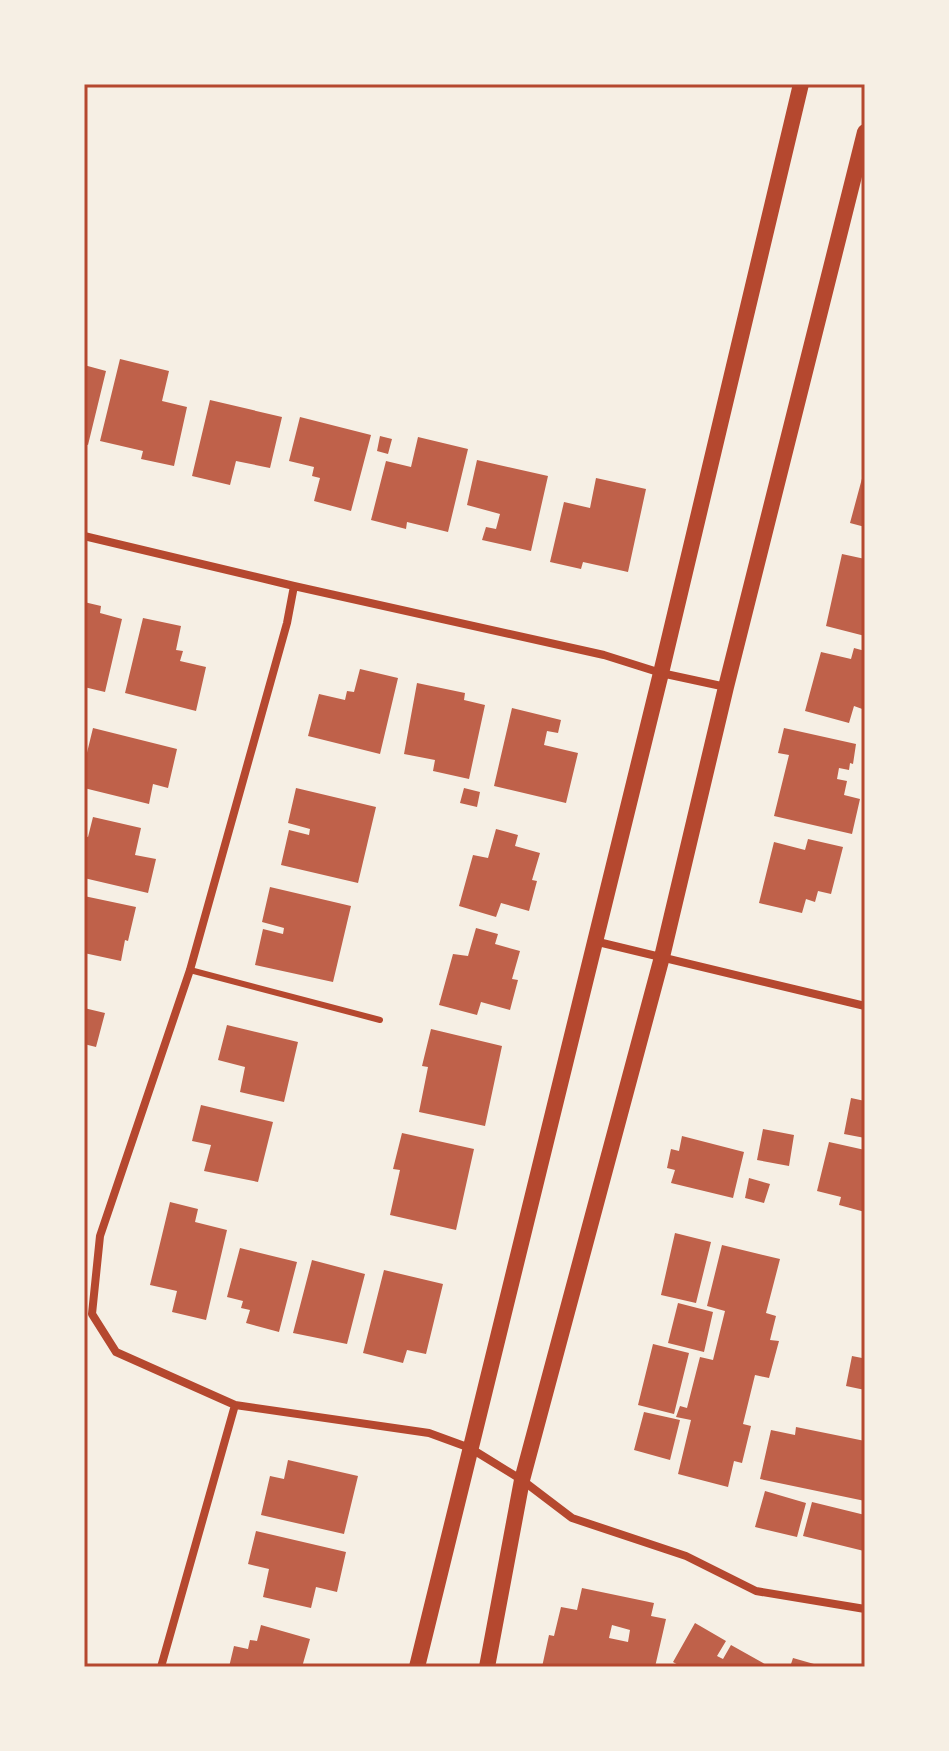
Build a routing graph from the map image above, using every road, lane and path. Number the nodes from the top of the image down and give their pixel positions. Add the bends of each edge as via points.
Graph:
1 (801, 84) edge
2 (865, 132) edge
3 (84, 536) edge
4 (294, 586) junction
5 (661, 673) junction
6 (726, 687) junction
7 (594, 941) junction
8 (662, 957) junction
9 (190, 970) junction
10 (865, 1006) edge
11 (380, 1020) dead end
12 (235, 1405) junction
13 (470, 1448) junction
14 (522, 1480) junction
15 (865, 1609) edge
16 (161, 1667) edge
17 (417, 1667) edge
18 (487, 1667) edge

1 - 5 main road
2 - 6 main road
3 - 4 street
4 - 5 street via 604,655
4 - 9 street
5 - 6 street
5 - 7 main road
6 - 8 main road
7 - 8 street
7 - 13 main road
8 - 10 street
8 - 14 main road
9 - 11 lane
9 - 12 street via 100,1236 92,1314 116,1352
12 - 13 street via 429,1433
12 - 16 street
13 - 14 street
13 - 17 main road
14 - 15 street via 572,1518 686,1556 756,1591
14 - 18 main road

